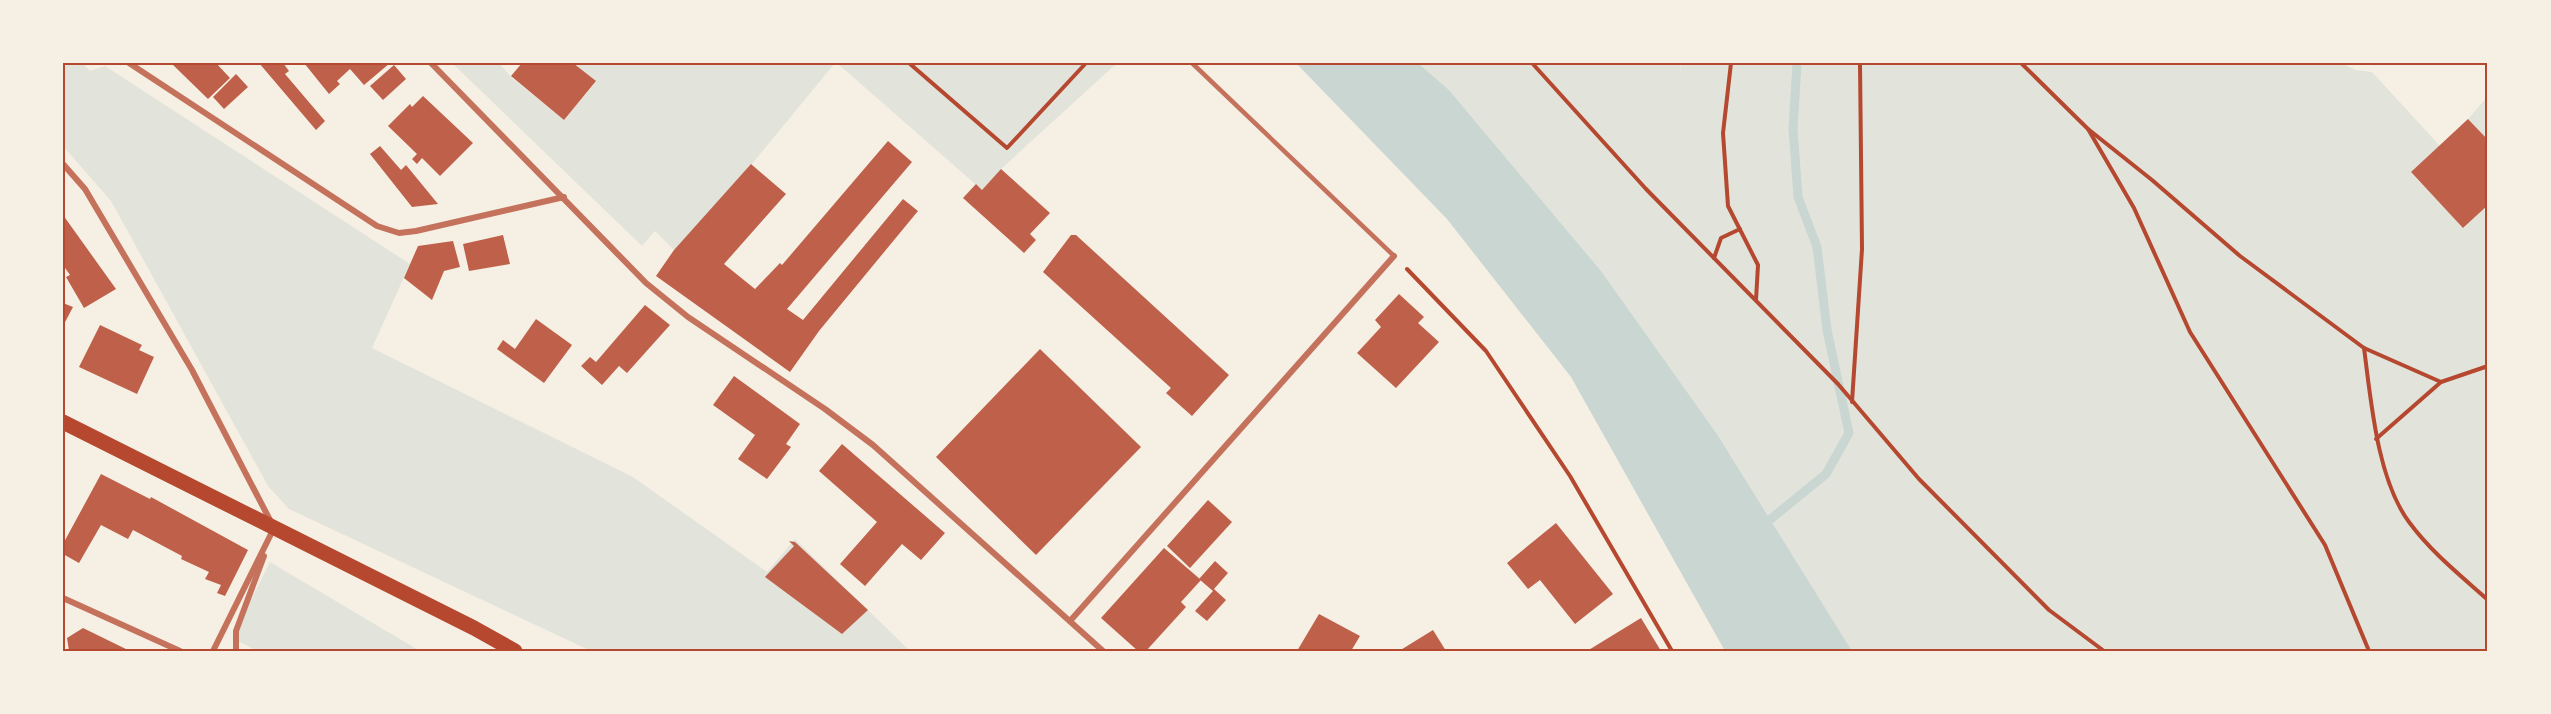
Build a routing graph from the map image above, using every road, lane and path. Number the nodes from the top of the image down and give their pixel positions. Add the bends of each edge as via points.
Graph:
1 (129, 63) edge
2 (431, 63) edge
3 (909, 63) edge
4 (1086, 63) edge
5 (1192, 63) edge
6 (1532, 63) edge
7 (1731, 63) edge
8 (1860, 63) edge
9 (2021, 63) edge
10 (2088, 129) junction
11 (63, 164) edge
12 (564, 197) junction
13 (1740, 229) junction
14 (1394, 255) junction
15 (1714, 258) junction
16 (1756, 300) junction
17 (2364, 348) junction
18 (2488, 366) edge
19 (2441, 382) junction
20 (1852, 403) junction
21 (63, 422) edge
22 (2376, 439) junction
23 (274, 528) junction
24 (63, 598) edge
25 (2488, 600) edge
26 (1070, 621) junction
27 (180, 651) edge
28 (213, 651) edge
29 (236, 651) edge
30 (515, 651) edge
31 (1103, 651) edge
32 (1672, 651) edge
33 (2104, 651) edge
34 (2369, 651) edge

1 - 12 street via 377,226 399,233
2 - 12 street
3 - 4 path via 1007,148
5 - 14 lane
6 - 15 path
7 - 13 path via 1723,133 1728,206
8 - 20 path via 1862,249
9 - 10 path
10 - 17 path via 2240,256
10 - 34 path via 2134,208 2190,332 2325,544
11 - 23 street via 85,189 192,370
12 - 26 street via 646,283 688,317 873,445
13 - 15 path via 1721,238
13 - 16 path via 1758,265
14 - 26 street
14 - 32 path via 1486,351 1570,476
15 - 16 path
16 - 20 path
17 - 19 path
17 - 22 path
18 - 19 path
19 - 22 path
20 - 33 path via 1918,479 2049,610
21 - 23 main road
22 - 25 path via 2408,520 2441,559
23 - 28 street
23 - 29 street via 236,631
23 - 30 main road
24 - 27 street
26 - 31 street

